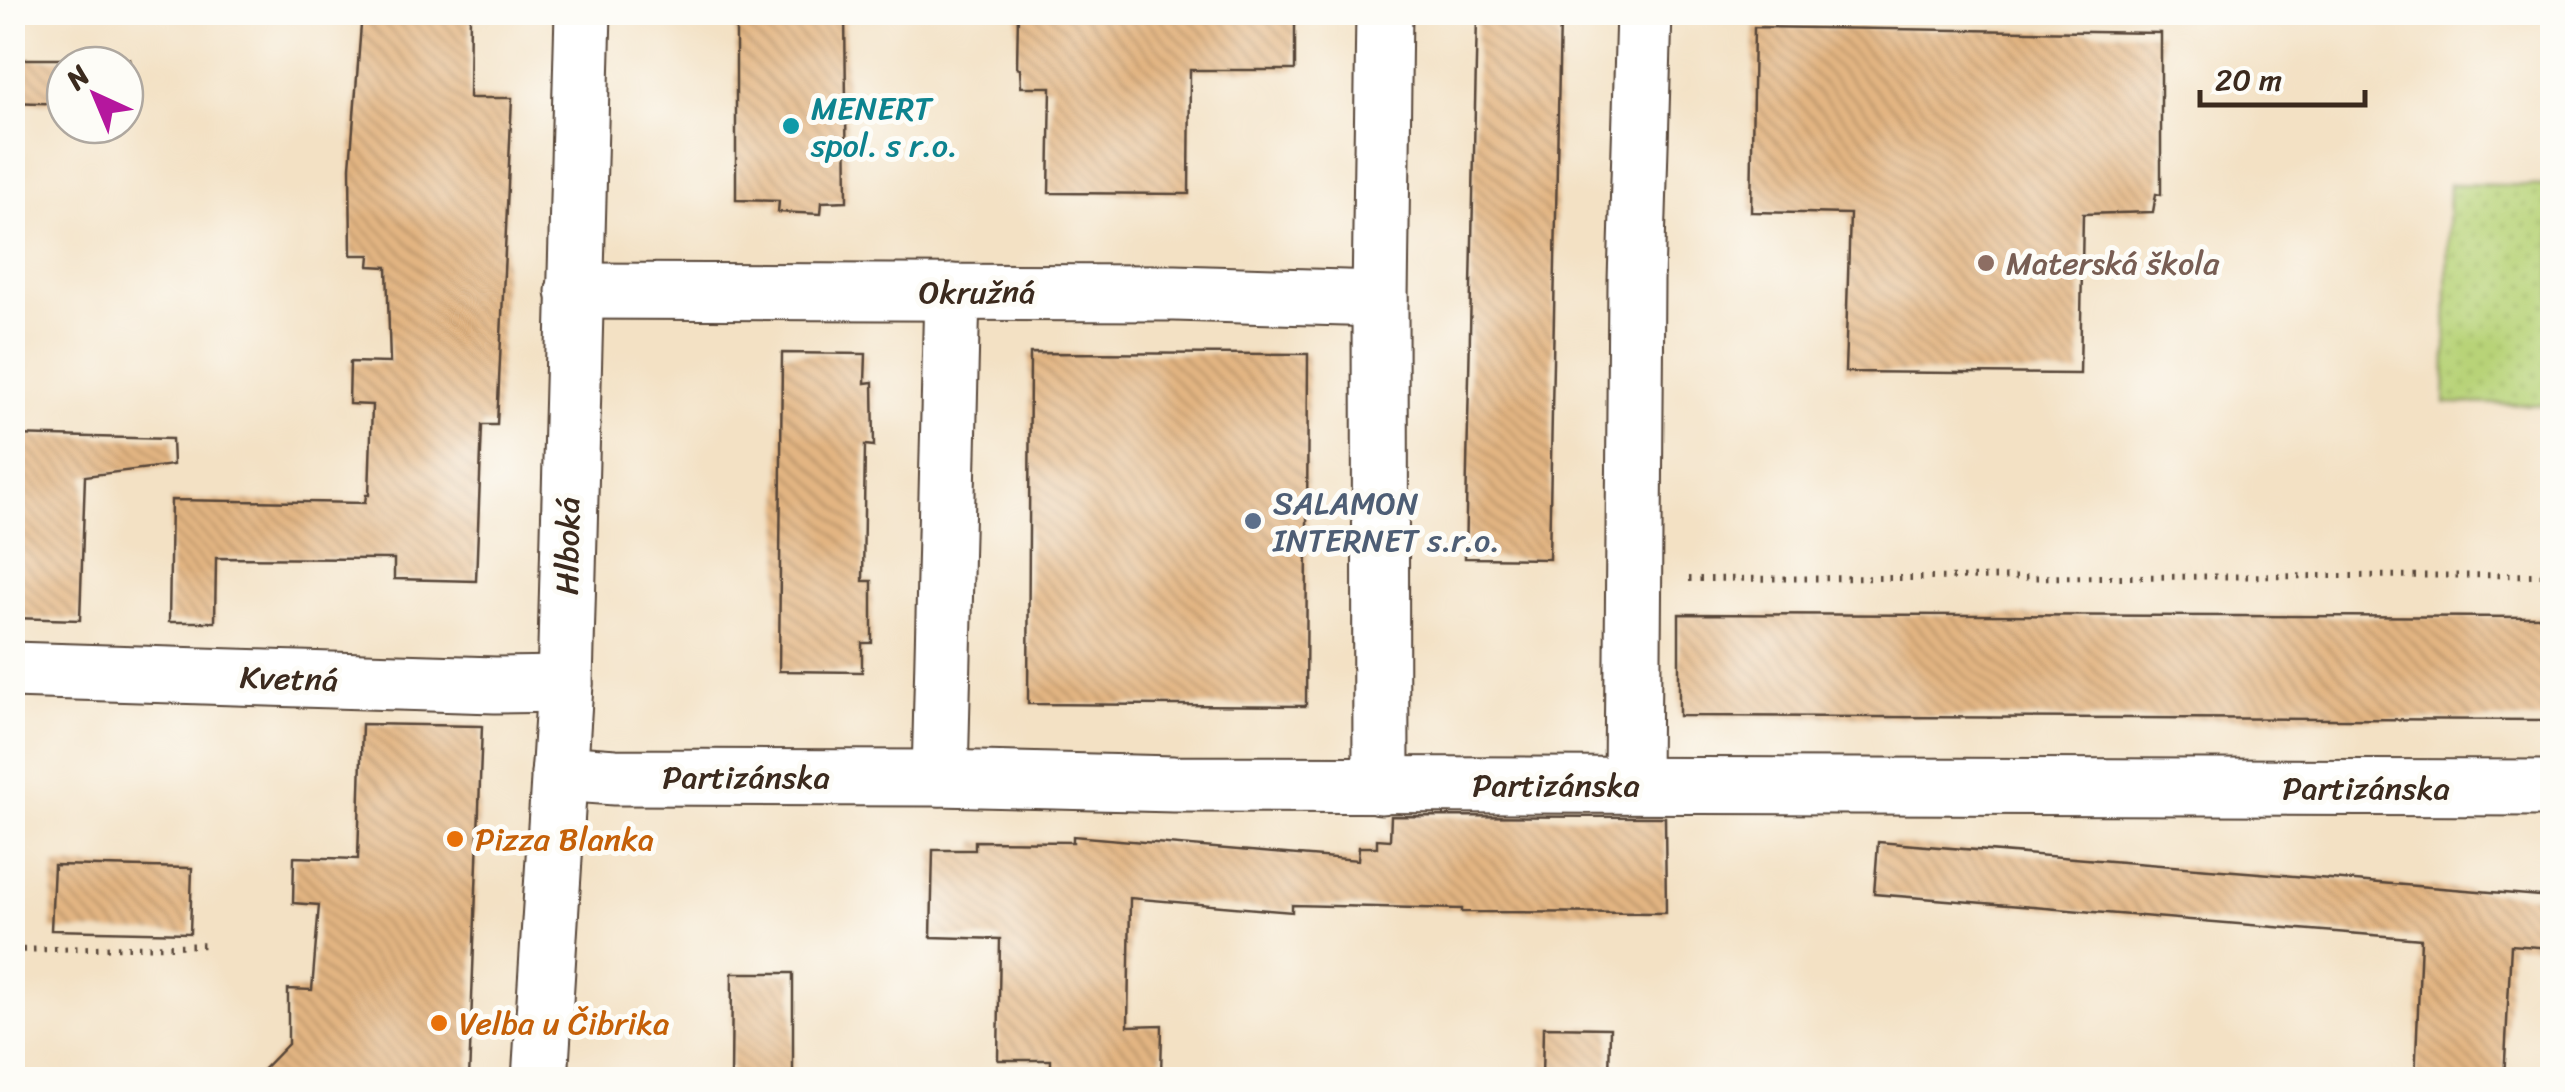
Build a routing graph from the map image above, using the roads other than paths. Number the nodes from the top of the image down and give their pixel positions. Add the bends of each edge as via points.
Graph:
1 (583, 12) edge
2 (1384, 12) edge
3 (1644, 12) edge
4 (574, 291) junction
5 (952, 292) junction
6 (1380, 300) junction
7 (12, 670) edge
8 (565, 684) junction
9 (559, 773) junction
10 (940, 778) junction
11 (1632, 784) junction
12 (1381, 786) junction
13 (2552, 788) edge
14 (540, 1080) edge

1 - 4 street, Hlboká
2 - 6 street
3 - 11 street
4 - 5 street, Okružná
4 - 8 street, Hlboká
5 - 6 street, Okružná
5 - 10 street
6 - 12 street
7 - 8 street, Kvetná
8 - 9 street, Hlboká
9 - 10 street, Partizánska
9 - 14 street, Hlboká
10 - 12 street, Partizánska
11 - 12 street, Partizánska
11 - 13 street, Partizánska

